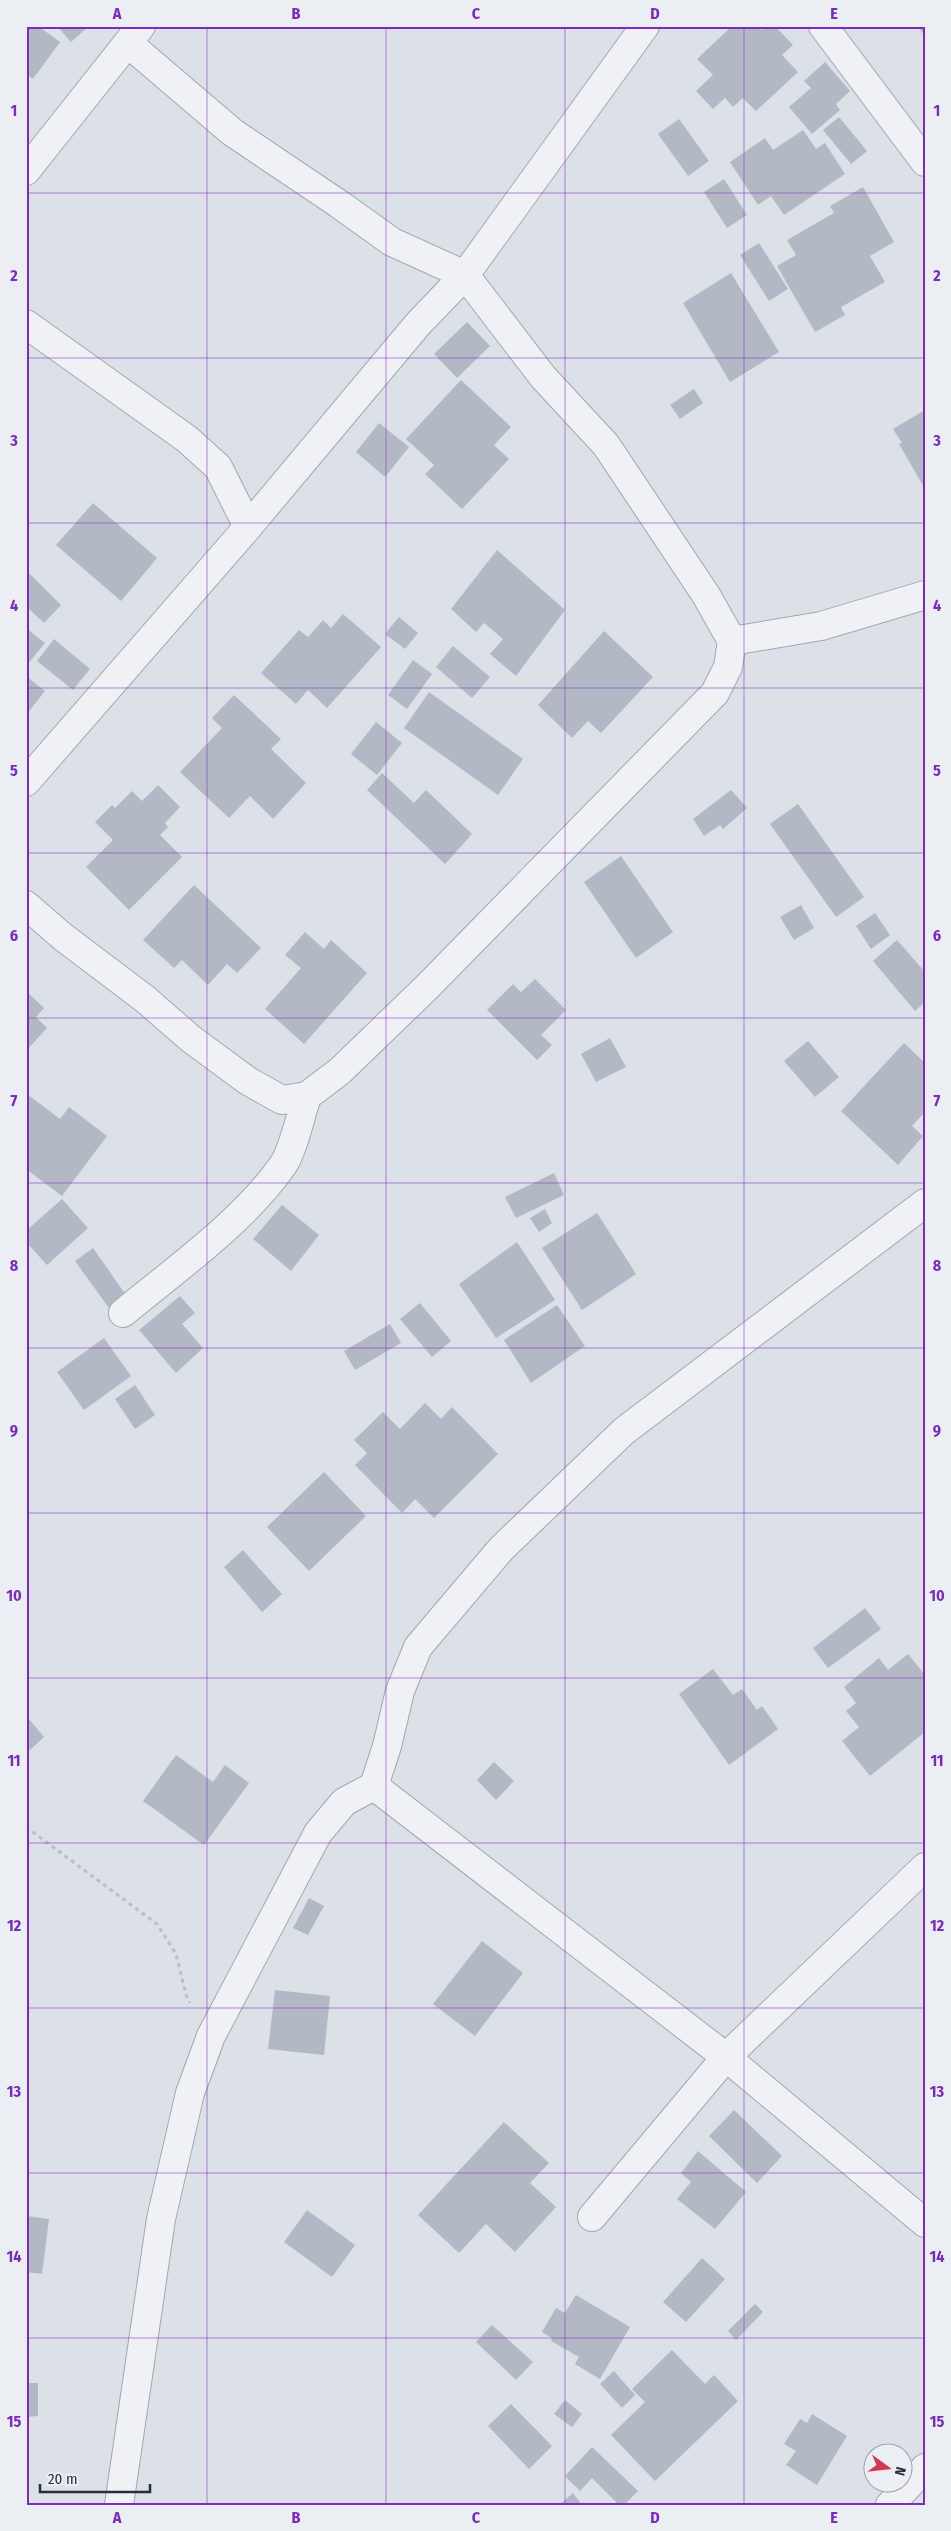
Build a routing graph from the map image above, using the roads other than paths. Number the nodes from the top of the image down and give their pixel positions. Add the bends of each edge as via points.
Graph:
1 (645, 26) edge
2 (823, 26) edge
3 (135, 35) edge
4 (925, 162) edge
5 (26, 171) edge
6 (465, 275) junction
7 (26, 324) edge
8 (248, 527) junction
9 (925, 595) edge
10 (732, 641) junction
11 (26, 782) edge
12 (26, 905) edge
13 (307, 1096) junction
14 (925, 1203) edge
15 (123, 1313) dead end
16 (374, 1786) junction
17 (925, 1867) edge
18 (726, 2058) junction
19 (592, 2217) dead end
20 (925, 2222) edge
21 (925, 2468) edge
22 (119, 2505) edge
23 (890, 2505) edge

1 - 6 street
2 - 4 street
3 - 5 street
3 - 6 street via 232,132 392,242
6 - 8 street via 418,324
6 - 10 street via 543,377 606,445 706,595
7 - 8 street via 187,439 218,467
8 - 11 street
9 - 10 street via 822,626
10 - 13 street via 728,667 714,693 427,987 340,1071
12 - 13 street via 145,999 191,1040 248,1081 282,1100
13 - 15 street via 284,1164 214,1238
14 - 16 street via 624,1431 501,1550 418,1647 400,1691
16 - 18 street
16 - 22 street via 344,1802 318,1833 211,2036 190,2092 161,2219
17 - 18 street
18 - 19 street
18 - 20 street
21 - 23 street

